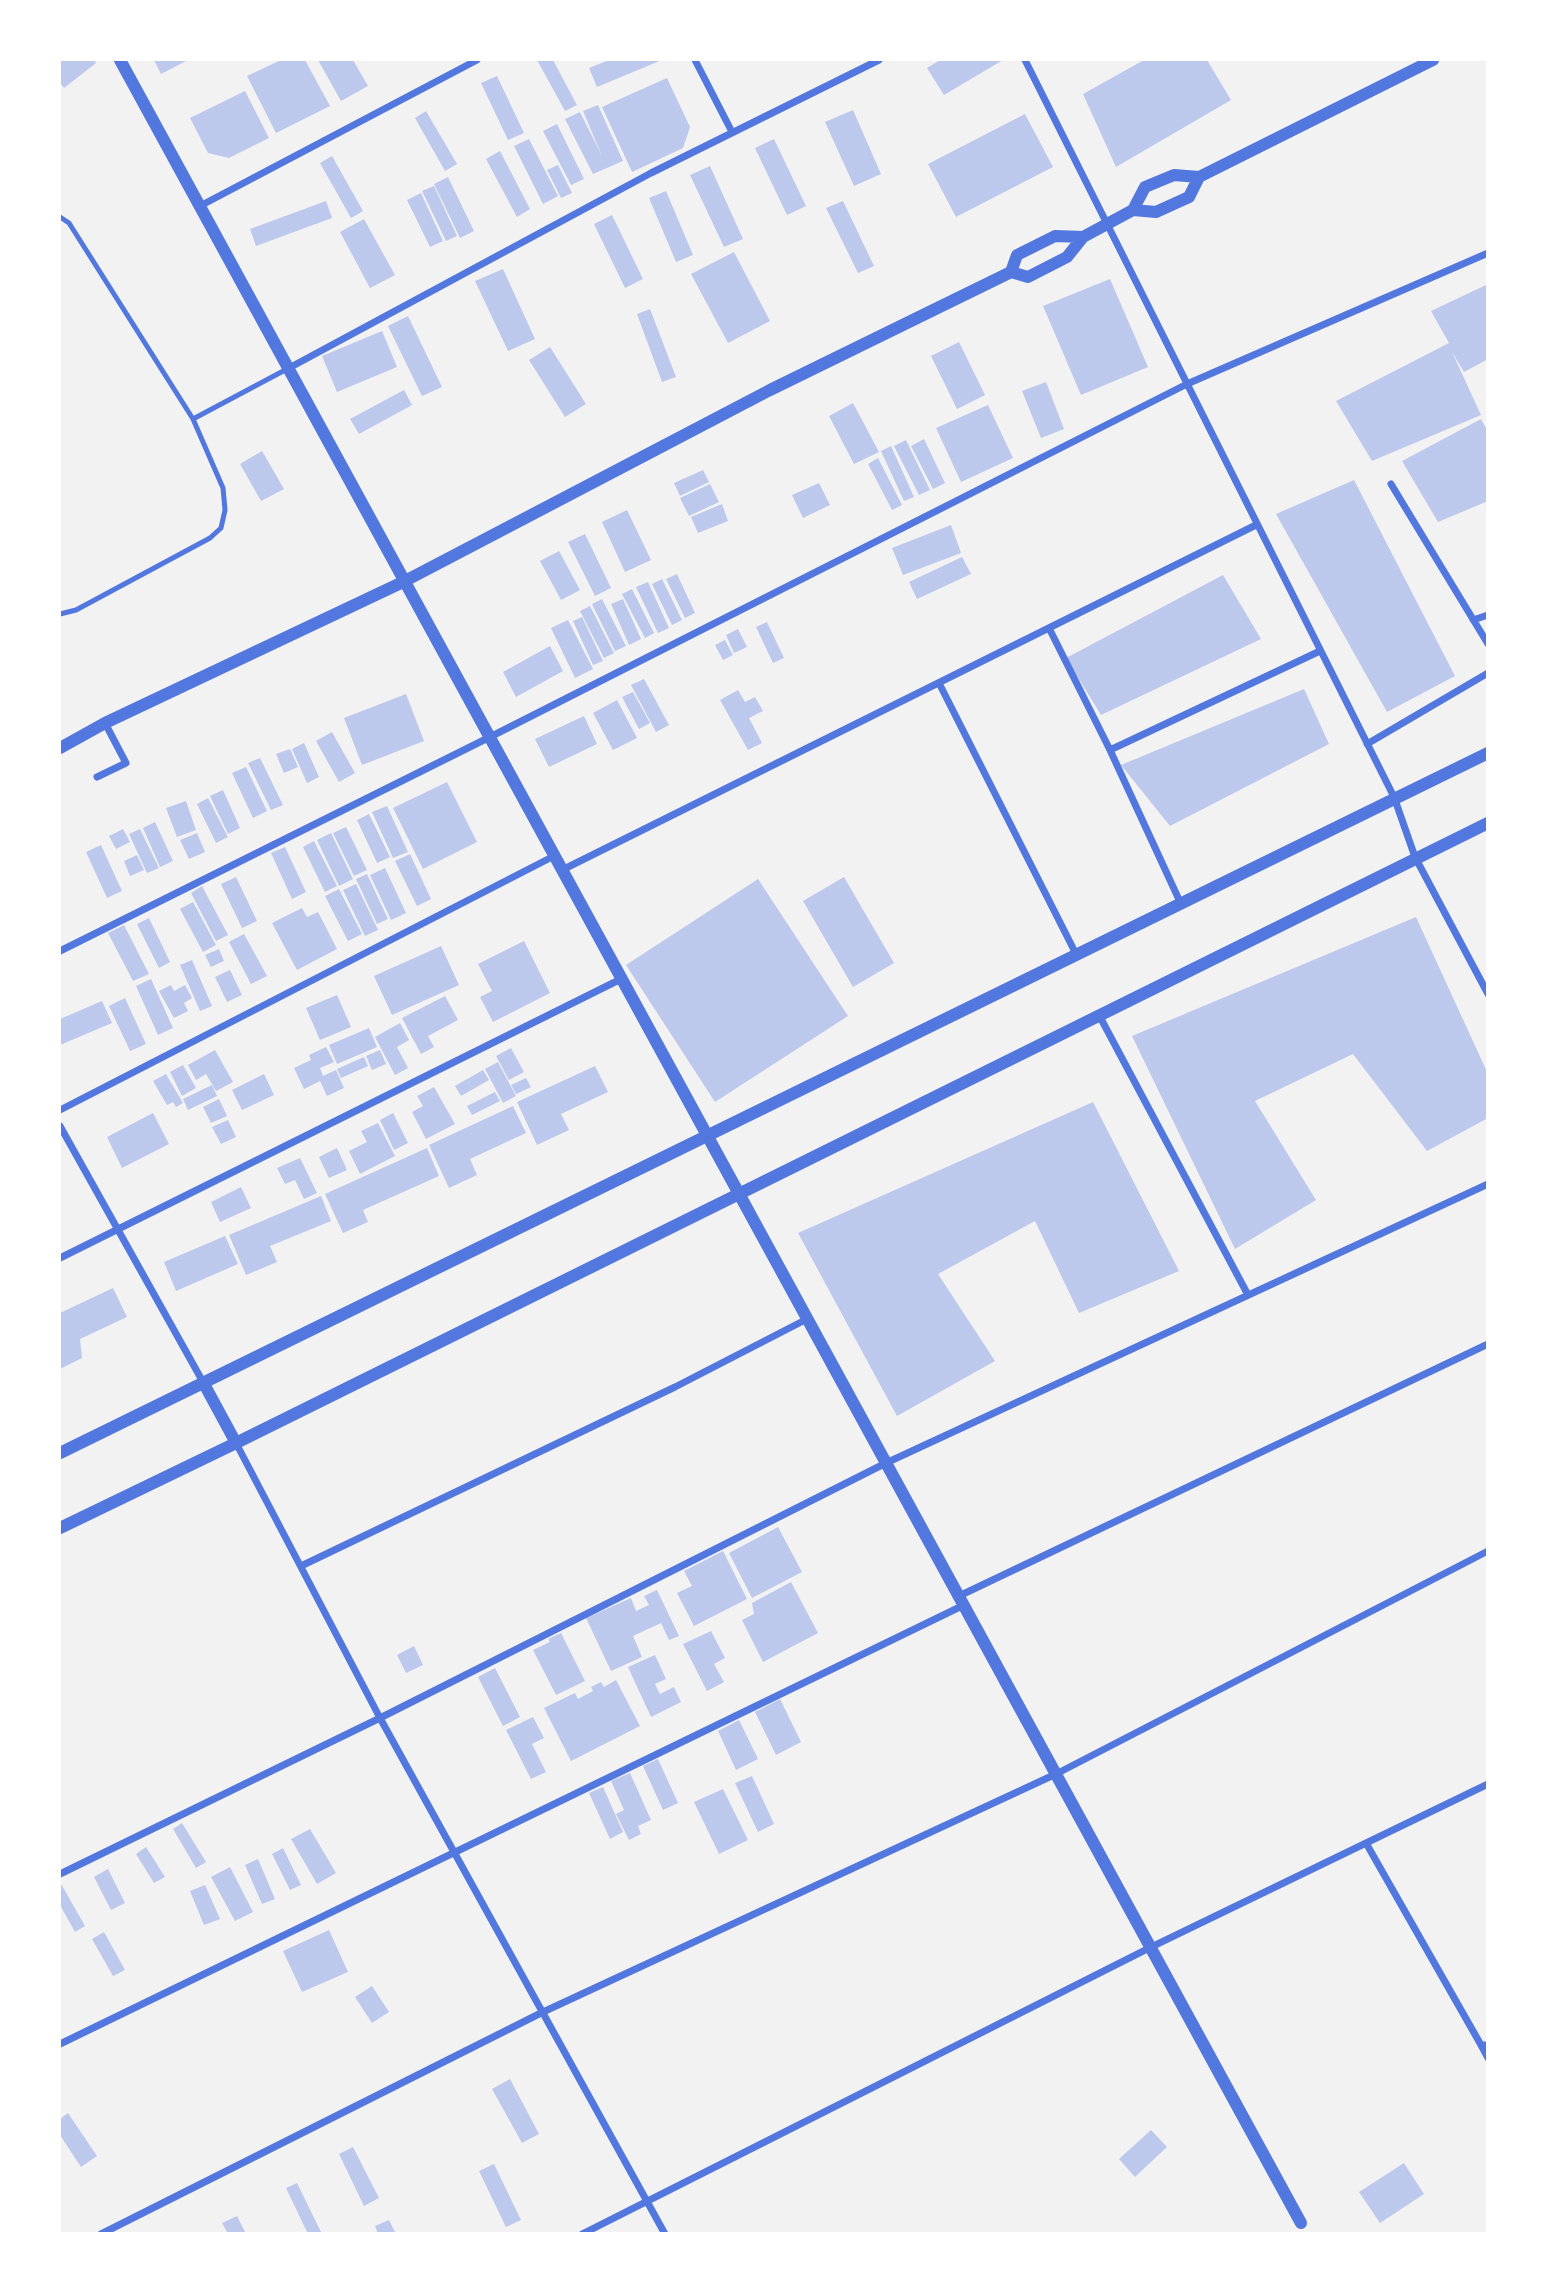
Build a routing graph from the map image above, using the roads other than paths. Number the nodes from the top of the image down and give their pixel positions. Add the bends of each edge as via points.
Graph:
1 (120, 60) edge
2 (477, 60) edge
3 (695, 60) edge
4 (879, 60) edge
5 (1025, 60) edge
6 (1433, 60) edge
7 (732, 132) junction
8 (1199, 177) junction
9 (200, 206) junction
10 (1133, 210) junction
11 (60, 216) edge
12 (1107, 225) junction
13 (1083, 237) junction
14 (1488, 253) edge
15 (1011, 272) junction
16 (289, 369) junction
17 (1187, 384) junction
18 (194, 419) junction
19 (1391, 484) dead end
20 (1256, 525) junction
21 (403, 582) junction
22 (60, 614) edge
23 (1488, 615) edge
24 (1473, 620) junction
25 (1049, 628) junction
26 (1488, 644) edge
27 (1320, 651) junction
28 (1488, 673) edge
29 (939, 683) junction
30 (105, 723) junction
31 (490, 737) junction
32 (1367, 744) junction
33 (60, 748) edge
34 (1110, 750) junction
35 (1488, 753) edge
36 (97, 777) dead end
37 (1394, 797) junction
38 (1488, 822) edge
39 (554, 856) junction
40 (1415, 857) junction
41 (562, 870) junction
42 (1181, 904) junction
43 (60, 951) edge
44 (1076, 954) junction
45 (621, 979) junction
46 (1488, 994) edge
47 (1099, 1014) junction
48 (60, 1110) edge
49 (60, 1126) edge
50 (707, 1134) junction
51 (1488, 1184) edge
52 (738, 1193) junction
53 (117, 1228) junction
54 (60, 1258) edge
55 (1248, 1295) junction
56 (807, 1319) junction
57 (1488, 1344) edge
58 (203, 1382) junction
59 (236, 1444) junction
60 (60, 1453) edge
61 (886, 1463) junction
62 (60, 1528) edge
63 (1488, 1551) edge
64 (300, 1566) junction
65 (961, 1600) junction
66 (380, 1718) junction
67 (1056, 1773) junction
68 (1488, 1784) edge
69 (1367, 1843) junction
70 (454, 1852) junction
71 (60, 1874) edge
72 (1151, 1947) junction
73 (543, 2012) junction
74 (60, 2044) edge
75 (1484, 2045) edge
76 (1488, 2057) edge
77 (647, 2201) junction
78 (1301, 2224) dead end
79 (101, 2234) edge
80 (582, 2234) edge
81 (665, 2234) edge

1 - 9 street
2 - 9 street
3 - 7 street
4 - 7 street
5 - 12 street
6 - 8 street
7 - 16 street
8 - 10 street via 1189,197 1156,212
8 - 10 street via 1174,175 1145,187
9 - 16 street
10 - 12 street
11 - 18 lane via 69,223
12 - 13 street
12 - 17 street
13 - 15 street via 1067,257 1028,277
13 - 15 street via 1055,236 1017,255
14 - 17 street
15 - 21 street via 770,390
16 - 18 lane
16 - 21 street
17 - 20 street
17 - 31 street
18 - 22 lane via 223,488 221,528 211,538
19 - 24 street
20 - 25 street
20 - 27 street
21 - 30 street
21 - 31 street
23 - 24 street
24 - 26 street
25 - 29 street
25 - 34 street
27 - 32 street
27 - 34 street
28 - 32 street
29 - 41 street
29 - 44 street
30 - 33 street
30 - 36 street via 126,763
31 - 39 street
31 - 43 street
32 - 37 street
34 - 42 street
35 - 37 street
37 - 40 street
37 - 42 street
38 - 40 street
39 - 41 street
39 - 48 street
40 - 46 street
40 - 47 street
41 - 45 street
42 - 44 street
44 - 50 street
45 - 50 street
45 - 53 street
47 - 52 street
47 - 55 street
49 - 53 street
50 - 52 street
50 - 58 street
51 - 55 street
52 - 56 street
52 - 59 street
53 - 54 street
53 - 58 street
55 - 61 street
56 - 61 street
56 - 64 street via 676,1387
57 - 65 street
58 - 59 street
58 - 60 street
59 - 62 street
59 - 64 street
61 - 65 street
61 - 66 street
63 - 67 street
64 - 66 street
65 - 67 street
65 - 70 street
66 - 70 street
66 - 71 street
67 - 72 street
67 - 73 street
68 - 69 street
69 - 72 street
69 - 75 street
70 - 73 street
70 - 74 street
72 - 77 street
72 - 78 street
73 - 77 street
73 - 79 street
75 - 76 street
77 - 80 street
77 - 81 street

